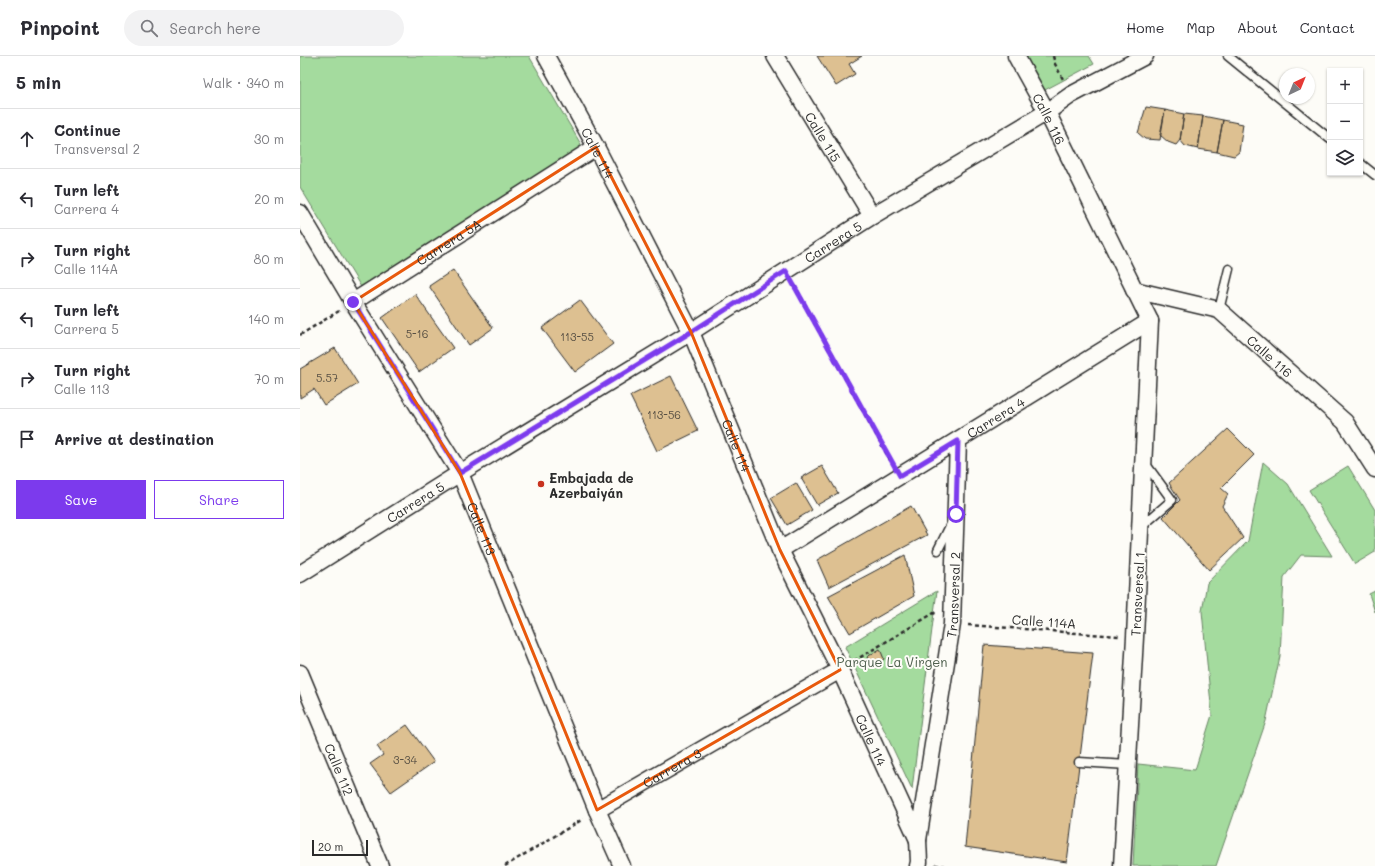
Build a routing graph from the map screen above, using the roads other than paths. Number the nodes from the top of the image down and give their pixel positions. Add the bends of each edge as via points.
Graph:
1 (546, 56) edge
2 (776, 56) edge
3 (1016, 56) edge
4 (1145, 56) edge
5 (1228, 56) edge
6 (1047, 112) junction
7 (1327, 137) edge
8 (596, 147) junction
9 (1363, 165) edge
10 (1375, 175) edge
11 (300, 213) edge
12 (872, 216) junction
13 (1229, 269) dead end
14 (1134, 290) junction
15 (353, 302) junction
16 (1219, 310) junction
17 (1150, 321) junction
18 (691, 332) junction
19 (958, 441) junction
20 (1143, 461) junction
21 (1375, 469) edge
22 (460, 473) junction
23 (956, 514) junction
24 (1140, 527) junction
25 (780, 550) junction
26 (938, 550) dead end
27 (300, 574) edge
28 (840, 670) junction
29 (300, 673) edge
30 (1079, 762) dead end
31 (1128, 765) junction
32 (597, 810) junction
33 (918, 840) junction
34 (380, 866) edge
35 (622, 866) edge
36 (918, 866) edge
37 (1122, 866) edge

1 - 8 street, Calle 114
2 - 12 street, Calle 115
3 - 6 street, Calle 116
4 - 6 street, Carrera 5 via 1071,94
5 - 7 lane
6 - 12 street, Carrera 5
6 - 14 street, Calle 116
8 - 15 street, Carrera 5A
8 - 18 street, Calle 114
9 - 10 lane
11 - 15 street, Calle 113
12 - 18 street, Carrera 5
13 - 16 lane
14 - 16 street, Calle 116
14 - 17 street, Calle 116
15 - 22 street, Calle 113
16 - 21 street, Calle 116 via 1345,422
17 - 19 street, Carrera 4
17 - 20 street, Transversal 1
18 - 22 street, Carrera 5
18 - 25 street, Calle 114
19 - 23 street, Transversal 2
19 - 25 street, Carrera 4
20 - 24 street, Transversal 1
20 - 24 lane via 1172,500
22 - 27 street, Carrera 5
22 - 32 street, Calle 113
23 - 26 lane
23 - 33 street, Transversal 2 via 952,624
24 - 31 street, Transversal 1
25 - 28 street, Calle 114
28 - 32 street, Carrera 3
28 - 33 street, Calle 114
29 - 34 street, Calle 112
30 - 31 lane
31 - 37 street, Transversal 1
32 - 35 street, Calle 113
33 - 36 street, Transversal 2

